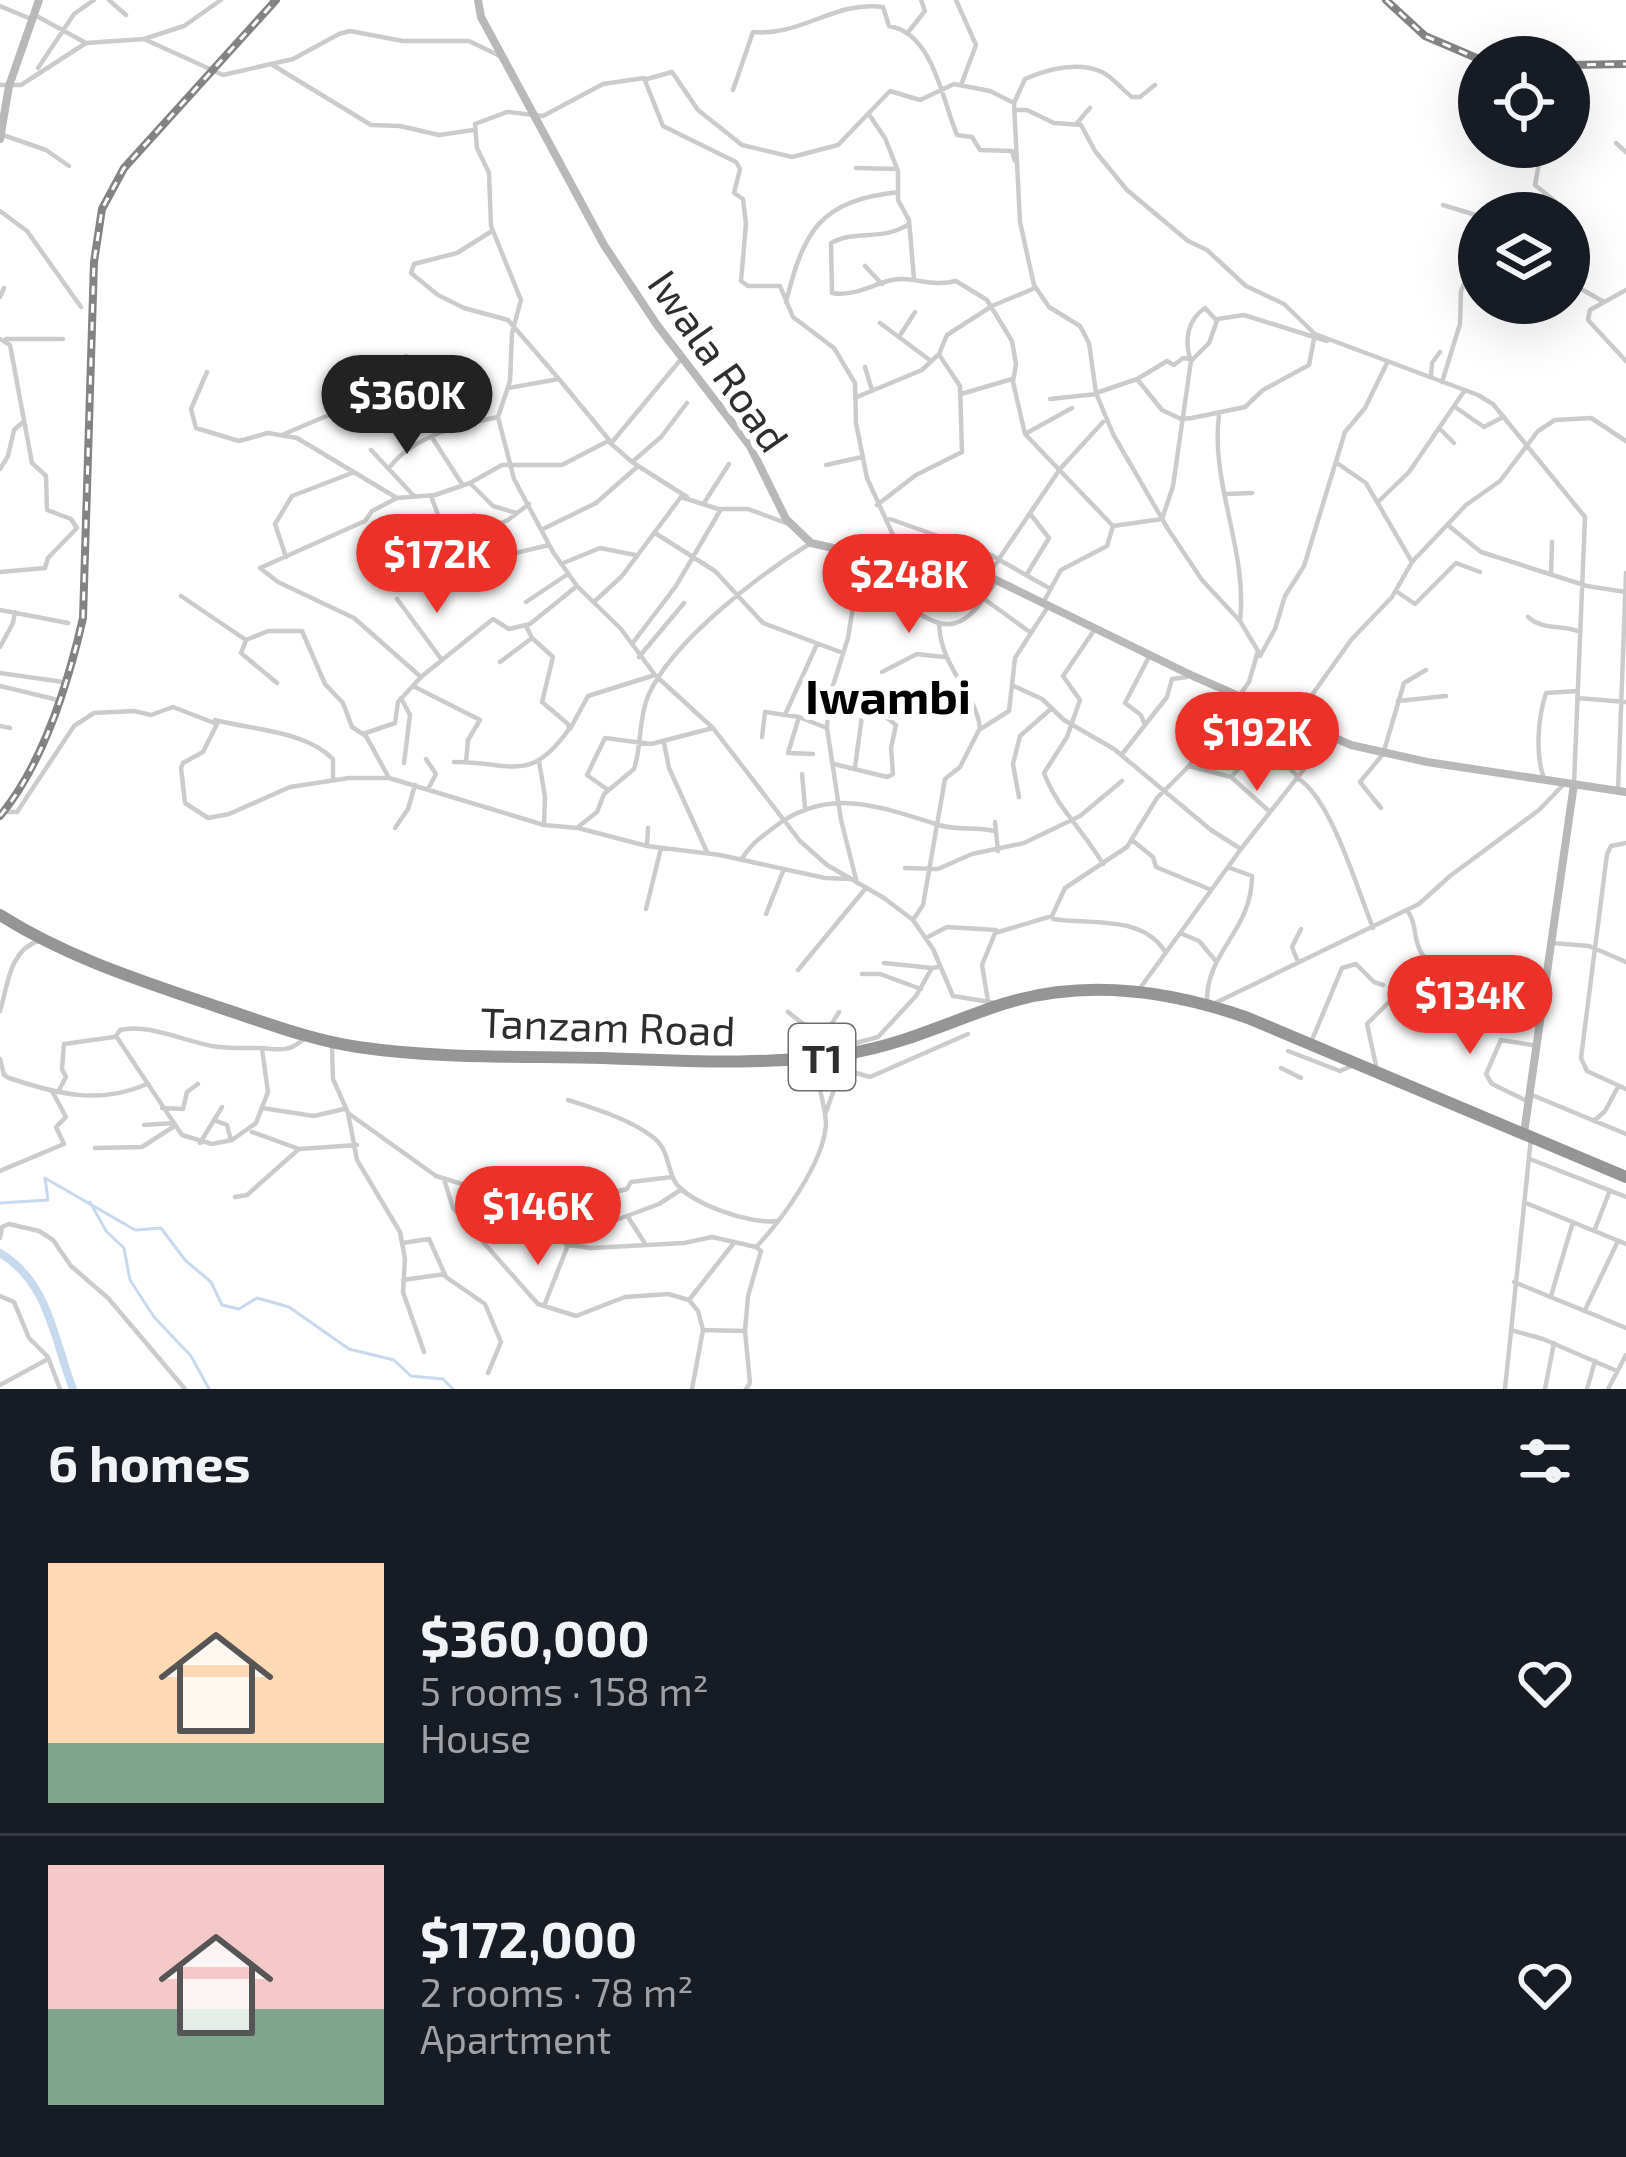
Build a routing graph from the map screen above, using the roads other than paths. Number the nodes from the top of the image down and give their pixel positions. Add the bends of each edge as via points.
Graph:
1 (38, 0) edge
2 (94, 0) edge
3 (109, 0) edge
4 (221, 0) edge
5 (478, 0) edge
6 (921, 0) edge
7 (956, 0) edge
8 (0, 6) edge
9 (126, 15) dead end
10 (32, 16) junction
11 (62, 31) junction
12 (909, 31) junction
13 (144, 39) junction
14 (86, 43) junction
15 (502, 57) junction
16 (271, 64) junction
17 (28, 80) junction
18 (645, 80) junction
19 (962, 85) junction
20 (1154, 85) dead end
21 (4, 86) edge
22 (940, 88) junction
23 (733, 90) dead end
24 (1014, 106) junction
25 (1090, 108) dead end
26 (870, 116) junction
27 (535, 117) junction
28 (1077, 123) junction
29 (473, 130) junction
30 (0, 136) edge
31 (1616, 143) dead end
32 (1626, 152) edge
33 (1018, 165) junction
34 (69, 166) dead end
35 (856, 168) dead end
36 (897, 169) junction
37 (898, 192) junction
38 (1443, 205) dead end
39 (1458, 210) edge
40 (0, 211) edge
41 (909, 224) junction
42 (492, 232) junction
43 (865, 266) dead end
44 (914, 281) junction
45 (881, 284) junction
46 (4, 288) dead end
47 (1035, 288) junction
48 (1626, 290) edge
49 (1590, 294) edge
50 (0, 297) edge
51 (1604, 302) junction
52 (786, 303) junction
53 (992, 306) junction
54 (81, 307) dead end
55 (915, 312) dead end
56 (1218, 319) junction
57 (880, 322) dead end
58 (1460, 324) edge
59 (514, 327) junction
60 (1314, 336) junction
61 (899, 337) junction
62 (3, 339) edge
63 (63, 339) dead end
64 (1440, 352) dead end
65 (939, 354) junction
66 (406, 356) dead end
67 (682, 358) junction
68 (1191, 360) junction
69 (931, 361) junction
70 (1626, 361) edge
71 (1387, 363) junction
72 (865, 368) dead end
73 (207, 372) dead end
74 (1431, 377) junction
75 (559, 379) junction
76 (1012, 379) junction
77 (1137, 379) junction
78 (1442, 382) junction
79 (508, 388) junction
80 (872, 390) junction
81 (1465, 390) junction
82 (961, 394) junction
83 (1096, 394) junction
84 (856, 397) junction
85 (1050, 399) dead end
86 (687, 403) dead end
87 (1455, 407) junction
88 (1072, 408) dead end
89 (1219, 415) junction
90 (498, 417) junction
91 (1502, 417) junction
92 (1181, 419) junction
93 (1106, 420) junction
94 (22, 424) junction
95 (1440, 429) junction
96 (284, 434) junction
97 (1025, 434) junction
98 (433, 439) junction
99 (612, 441) junction
100 (1626, 441) edge
101 (1454, 443) dead end
102 (1527, 447) junction
103 (371, 450) dead end
104 (862, 457) junction
105 (1336, 462) junction
106 (509, 464) junction
107 (635, 464) junction
108 (729, 464) dead end
109 (826, 465) dead end
110 (389, 468) junction
111 (0, 469) edge
112 (1060, 469) junction
113 (355, 472) junction
114 (466, 484) junction
115 (1226, 494) junction
116 (1252, 494) dead end
117 (414, 496) junction
118 (431, 496) junction
119 (687, 497) junction
120 (397, 498) junction
121 (1378, 502) junction
122 (704, 503) junction
123 (529, 504) junction
124 (877, 505) junction
125 (721, 509) junction
126 (517, 513) junction
127 (1030, 514) junction
128 (474, 515) dead end
129 (886, 517) junction
130 (1162, 519) junction
131 (791, 525) junction
132 (1448, 525) junction
133 (1113, 526) junction
134 (445, 529) junction
135 (542, 529) junction
136 (485, 530) dead end
137 (652, 531) junction
138 (1552, 542) dead end
139 (811, 543) junction
140 (549, 545) junction
141 (897, 548) junction
142 (862, 549) junction
143 (636, 555) junction
144 (286, 557) junction
145 (693, 557) junction
146 (999, 560) junction
147 (1412, 562) junction
148 (561, 564) junction
149 (463, 566) dead end
150 (475, 567) dead end
151 (0, 572) edge
152 (1480, 572) dead end
153 (1626, 573) edge
154 (568, 574) junction
155 (1027, 574) junction
156 (1552, 575) junction
157 (992, 578) junction
158 (402, 584) dead end
159 (1583, 585) junction
160 (577, 586) junction
161 (1049, 588) junction
162 (1396, 591) junction
163 (1625, 592) edge
164 (181, 596) dead end
165 (736, 597) junction
166 (397, 599) dead end
167 (985, 600) junction
168 (526, 602) dead end
169 (594, 602) junction
170 (684, 603) dead end
171 (1046, 604) junction
172 (0, 610) edge
173 (15, 612) junction
174 (1528, 617) dead end
175 (1625, 617) edge
176 (1240, 621) junction
177 (68, 623) dead end
178 (939, 625) junction
179 (526, 626) junction
180 (1095, 629) junction
181 (1580, 632) junction
182 (1031, 633) junction
183 (532, 638) junction
184 (246, 640) junction
185 (632, 644) junction
186 (817, 644) junction
187 (0, 647) edge
188 (842, 653) junction
189 (1150, 655) junction
190 (640, 657) junction
191 (944, 657) junction
192 (442, 660) junction
193 (1257, 660) junction
194 (500, 662) dead end
195 (1426, 670) dead end
196 (882, 672) dead end
197 (0, 673) edge
198 (1193, 676) junction
199 (421, 677) junction
200 (656, 677) junction
201 (63, 682) dead end
202 (277, 682) dead end
203 (0, 686) edge
204 (413, 686) junction
205 (1013, 686) junction
206 (1577, 694) junction
207 (1240, 696) junction
208 (1446, 697) dead end
209 (400, 698) junction
210 (829, 698) junction
211 (58, 700) dead end
212 (1398, 701) junction
213 (1623, 702) edge
214 (1052, 708) junction
215 (863, 709) junction
216 (785, 715) junction
217 (799, 717) junction
218 (1287, 718) junction
219 (214, 720) junction
220 (1144, 723) junction
221 (1069, 724) junction
222 (0, 726) edge
223 (10, 728) dead end
224 (713, 728) junction
225 (827, 728) junction
226 (569, 729) junction
227 (979, 730) junction
228 (1319, 732) junction
229 (363, 734) junction
230 (762, 737) dead end
231 (1264, 740) junction
232 (664, 743) junction
233 (639, 745) junction
234 (1623, 747) edge
235 (813, 754) dead end
236 (1121, 754) junction
237 (1383, 754) junction
238 (426, 759) dead end
239 (539, 760) junction
240 (454, 762) dead end
241 (466, 762) junction
242 (404, 763) dead end
243 (834, 764) junction
244 (1190, 766) junction
245 (855, 767) junction
246 (802, 774) dead end
247 (1231, 777) junction
248 (389, 778) junction
249 (1297, 778) junction
250 (333, 780) junction
251 (1122, 781) dead end
252 (1545, 781) junction
253 (1569, 784) junction
254 (415, 785) junction
255 (428, 789) junction
256 (608, 790) junction
257 (1164, 791) junction
258 (1622, 791) edge
259 (1019, 797) dead end
260 (838, 802) junction
261 (805, 807) junction
262 (1382, 808) dead end
263 (1269, 811) junction
264 (6, 812) dead end
265 (783, 820) junction
266 (1074, 820) junction
267 (995, 822) dead end
268 (544, 824) junction
269 (939, 825) junction
270 (395, 828) dead end
271 (578, 828) junction
272 (648, 828) dead end
273 (994, 831) junction
274 (1132, 840) junction
275 (1626, 842) edge
276 (647, 846) junction
277 (662, 848) junction
278 (1241, 849) junction
279 (998, 851) junction
280 (706, 852) junction
281 (741, 860) junction
282 (1103, 864) junction
283 (905, 868) dead end
284 (1230, 868) junction
285 (784, 869) junction
286 (931, 870) junction
287 (854, 881) junction
288 (866, 888) junction
289 (1211, 890) junction
290 (646, 909) dead end
291 (1407, 910) junction
292 (766, 914) dead end
293 (0, 915) edge
294 (1048, 918) junction
295 (913, 920) junction
296 (1373, 928) junction
297 (1301, 929) dead end
298 (997, 931) junction
299 (1180, 933) junction
300 (926, 938) junction
301 (40, 941) junction
302 (1552, 943) junction
303 (1594, 948) junction
304 (1165, 952) junction
305 (1215, 960) junction
306 (1298, 962) junction
307 (1626, 962) edge
308 (884, 964) dead end
309 (936, 967) junction
310 (797, 970) dead end
311 (862, 974) dead end
312 (1383, 985) dead end
313 (921, 989) junction
314 (1412, 990) dead end
315 (1138, 991) junction
316 (995, 1003) junction
317 (1402, 1003) junction
318 (1209, 1005) junction
319 (0, 1010) edge
320 (788, 1012) dead end
321 (839, 1012) dead end
322 (1413, 1014) dead end
323 (1540, 1026) junction
324 (968, 1034) dead end
325 (116, 1035) junction
326 (308, 1035) junction
327 (332, 1042) junction
328 (1309, 1045) junction
329 (1538, 1046) junction
330 (262, 1049) junction
331 (1288, 1051) dead end
332 (820, 1052) junction
333 (858, 1052) junction
334 (0, 1059) edge
335 (1354, 1064) junction
336 (1281, 1068) dead end
337 (846, 1070) junction
338 (1377, 1073) junction
339 (7, 1077) junction
340 (1301, 1078) dead end
341 (0, 1082) edge
342 (147, 1084) junction
343 (198, 1084) dead end
344 (1624, 1088) edge
345 (55, 1092) junction
346 (1530, 1098) junction
347 (568, 1100) dead end
348 (222, 1107) dead end
349 (162, 1108) junction
350 (262, 1108) junction
351 (346, 1111) junction
352 (826, 1118) junction
353 (214, 1120) junction
354 (1594, 1121) junction
355 (174, 1124) junction
356 (144, 1126) dead end
357 (250, 1130) junction
358 (1626, 1134) edge
359 (1527, 1136) junction
360 (231, 1140) junction
361 (200, 1143) junction
362 (357, 1145) junction
363 (95, 1148) dead end
364 (299, 1149) junction
365 (1530, 1159) junction
366 (0, 1172) edge
367 (673, 1177) junction
368 (1626, 1177) edge
369 (444, 1179) junction
370 (682, 1189) junction
371 (1610, 1190) junction
372 (235, 1197) dead end
373 (1626, 1197) edge
374 (518, 1202) junction
375 (1525, 1202) junction
376 (628, 1216) junction
377 (776, 1221) junction
378 (1573, 1222) junction
379 (608, 1223) dead end
380 (1594, 1231) junction
381 (0, 1238) edge
382 (1618, 1240) junction
383 (402, 1243) junction
384 (644, 1243) junction
385 (733, 1244) junction
386 (1626, 1244) edge
387 (568, 1245) junction
388 (756, 1247) junction
389 (445, 1274) junction
390 (404, 1280) junction
391 (1514, 1282) junction
392 (0, 1296) edge
393 (1551, 1296) junction
394 (689, 1300) junction
395 (544, 1306) junction
396 (1585, 1310) junction
397 (1626, 1328) edge
398 (703, 1330) junction
399 (1510, 1330) junction
400 (746, 1331) junction
401 (1553, 1343) junction
402 (424, 1352) dead end
403 (1626, 1354) edge
404 (49, 1358) junction
405 (1595, 1361) junction
406 (1617, 1371) junction
407 (488, 1373) dead end
408 (0, 1385) edge
409 (60, 1389) edge
410 (185, 1389) edge
411 (692, 1389) edge
412 (746, 1389) edge
413 (1505, 1389) edge
414 (1545, 1389) edge
415 (1588, 1389) edge
416 (1608, 1389) edge

1 - 10 street
2 - 11 street
3 - 9 street
4 - 13 street via 187,25
5 - 15 street, Iwala Road
6 - 12 street via 925,11
7 - 19 street via 976,45
8 - 10 street
10 - 11 street
10 - 21 street
11 - 14 street
11 - 17 street
12 - 22 street
12 - 23 street via 889,26 879,4 833,5 788,27 753,32
13 - 14 street
13 - 16 street via 220,74
14 - 17 street
15 - 16 street via 469,40 350,32
15 - 27 street, Iwala Road
16 - 29 street via 371,125 439,135
17 - 21 street
18 - 26 street via 672,72 688,99 742,145 777,154 800,157 836,146
18 - 27 street via 603,85
18 - 52 street via 662,126 739,166 741,281 778,285
19 - 22 street
19 - 24 street
20 - 24 street via 1132,97 1103,72 1061,68 1026,78
21 - 30 street
22 - 26 street via 920,100 888,91
22 - 33 street via 957,135 972,136 980,150 1012,151
24 - 28 street
24 - 33 street
25 - 28 street
26 - 36 street
27 - 29 street via 504,112
27 - 67 street, Iwala Road via 604,245
28 - 60 street via 1127,190 1246,286 1284,304
29 - 42 street via 489,173
30 - 34 street
31 - 32 street
33 - 47 street
35 - 36 street
36 - 37 street
37 - 41 street
37 - 52 street via 855,198 814,230
38 - 39 street
40 - 54 street via 27,231
41 - 44 street
41 - 45 street via 891,235 829,245 832,293
42 - 59 street via 521,300
42 - 59 street via 410,271 439,295
43 - 45 street
44 - 45 street
44 - 53 street via 959,281
46 - 50 street
47 - 53 street
47 - 83 street via 1048,307 1080,326
48 - 51 street
49 - 51 street
51 - 70 street via 1588,320
52 - 84 street via 801,326 833,348
53 - 65 street via 947,334
53 - 76 street via 1015,349
55 - 61 street
56 - 60 street via 1244,315
56 - 68 street
56 - 68 street via 1199,311 1187,333
57 - 61 street
58 - 78 street
59 - 75 street
59 - 79 street
60 - 71 street
60 - 89 street via 1309,365
61 - 69 street
62 - 63 street
62 - 94 street
64 - 74 street
65 - 69 street
65 - 82 street
66 - 96 street via 400,386
67 - 99 street
67 - 131 street, Iwala Road via 750,446
68 - 77 street via 1166,361
68 - 92 street
69 - 80 street
71 - 74 street
71 - 105 street
72 - 80 street
73 - 96 street via 191,409 196,428 239,441
74 - 78 street
75 - 79 street
75 - 99 street
76 - 82 street
76 - 97 street
77 - 83 street
77 - 92 street via 1162,410
78 - 81 street
79 - 90 street
80 - 84 street
81 - 87 street
81 - 91 street
82 - 124 street via 962,453
83 - 85 street
83 - 93 street
84 - 104 street
86 - 107 street
87 - 91 street via 1484,427
87 - 95 street
88 - 97 street
89 - 92 street
89 - 115 street
90 - 98 street
90 - 106 street
91 - 102 street
92 - 130 street
93 - 112 street
93 - 130 street
94 - 111 street
94 - 151 street via 32,465 46,476 48,513 69,518 76,529 45,568
95 - 101 street
95 - 121 street
96 - 113 street
97 - 112 street
98 - 110 street via 407,447
98 - 114 street
99 - 106 street via 562,465
99 - 107 street
100 - 102 street via 1596,419 1555,420
102 - 132 street
102 - 159 street via 1584,516
103 - 110 street
104 - 109 street
104 - 124 street
105 - 121 street
105 - 193 street via 1302,569
106 - 114 street
106 - 123 street
107 - 119 street
107 - 135 street via 616,490
108 - 122 street
110 - 117 street
112 - 127 street
112 - 133 street
113 - 120 street
113 - 144 street via 288,500 275,524
114 - 118 street
114 - 126 street
115 - 116 street
115 - 176 street
117 - 118 street
117 - 120 street
118 - 134 street
119 - 122 street
119 - 137 street
120 - 144 street
121 - 147 street
122 - 125 street
123 - 126 street
123 - 135 street
124 - 129 street
125 - 131 street via 741,507
125 - 145 street
126 - 136 street
127 - 146 street
127 - 155 street via 1049,538
128 - 134 street
129 - 141 street
129 - 146 street
130 - 133 street
130 - 176 street
131 - 139 street, Iwala Road
132 - 147 street
132 - 156 street via 1481,552
133 - 161 street via 1106,547 1061,570
134 - 149 street
134 - 158 street via 392,553
135 - 140 street
137 - 143 street
137 - 145 street
138 - 156 street
139 - 142 street
139 - 165 street
140 - 148 street
140 - 150 street
141 - 142 street
141 - 157 street
141 - 178 street via 889,590
142 - 188 street
143 - 148 street via 600,548
143 - 169 street
144 - 199 street via 260,568 354,618
145 - 165 street
145 - 185 street
146 - 155 street
146 - 157 street
147 - 162 street
148 - 154 street
152 - 162 street via 1456,563 1415,604
153 - 163 street
154 - 160 street
154 - 168 street
155 - 161 street
156 - 159 street
157 - 167 street
157 - 171 street
159 - 163 street
159 - 181 street
160 - 169 street
160 - 179 street
161 - 171 street
162 - 218 street
163 - 175 street
164 - 184 street
165 - 186 street via 769,627
165 - 200 street
166 - 192 street
167 - 178 street via 961,623
167 - 182 street
169 - 185 street
170 - 190 street
171 - 180 street
171 - 182 street
172 - 173 street
173 - 177 street
173 - 187 street
174 - 181 street
175 - 213 street
176 - 193 street
178 - 191 street
179 - 183 street
179 - 192 street via 509,629 493,619
180 - 189 street
180 - 221 street via 1063,676 1080,697
181 - 206 street
182 - 205 street via 1015,658
183 - 194 street
183 - 226 street via 553,657 542,702
184 - 202 street via 241,653
184 - 229 street via 302,631 325,684
185 - 190 street
186 - 188 street
186 - 216 street
188 - 210 street
189 - 198 street
189 - 220 street via 1125,704
190 - 200 street
191 - 196 street via 917,654
191 - 227 street via 975,706
192 - 199 street
193 - 207 street
195 - 212 street via 1406,680
197 - 201 street
198 - 207 street
198 - 220 street via 1172,679
199 - 204 street
200 - 224 street
200 - 226 street via 588,696
200 - 233 street
203 - 211 street
204 - 209 street
204 - 241 street via 480,720
205 - 214 street
205 - 227 street via 1009,711
206 - 213 street
206 - 252 street via 1546,693
206 - 253 street
207 - 218 street
207 - 244 street
208 - 212 street
209 - 229 street via 394,723
209 - 242 street via 410,715
210 - 215 street
210 - 225 street
212 - 237 street
213 - 234 street
214 - 221 street
214 - 259 street via 1020,736 1013,764
215 - 245 street
215 - 245 street via 896,722 895,770 887,776
216 - 217 street
216 - 230 street via 764,713
217 - 225 street
217 - 235 street via 788,753
218 - 228 street
218 - 231 street
219 - 250 street via 271,730 325,752
219 - 250 street via 203,752 181,766 183,800 199,814 218,818 290,787
219 - 264 street via 174,707 151,715 89,714 17,812
220 - 236 street
221 - 236 street
221 - 266 street via 1043,772
222 - 223 street
224 - 232 street
224 - 265 street
225 - 243 street
226 - 239 street
227 - 269 street via 945,779
228 - 237 street
228 - 249 street
229 - 248 street
231 - 247 street
231 - 249 street
232 - 233 street
232 - 280 street
233 - 256 street via 631,773
233 - 256 street via 602,742 587,775
234 - 258 street
236 - 257 street
237 - 252 street
237 - 262 street via 1360,784
238 - 255 street via 436,774
239 - 241 street via 509,769
239 - 268 street
240 - 241 street
243 - 245 street
243 - 260 street
244 - 247 street
244 - 257 street
246 - 261 street
247 - 263 street
248 - 250 street
248 - 254 street
249 - 263 street
249 - 296 street via 1312,786 1328,816
251 - 266 street
252 - 253 street
253 - 258 street
253 - 291 street
253 - 302 street
254 - 255 street
254 - 270 street
255 - 268 street
256 - 271 street
257 - 274 street
257 - 278 street
260 - 261 street
260 - 269 street
260 - 287 street
261 - 265 street
263 - 278 street
265 - 281 street
265 - 287 street via 811,852
266 - 279 street
266 - 282 street
267 - 273 street
268 - 271 street
269 - 273 street
269 - 286 street
271 - 276 street
272 - 276 street
273 - 279 street
274 - 282 street
274 - 289 street via 1156,867
275 - 303 street via 1609,849
276 - 277 street
277 - 280 street
277 - 290 street
278 - 284 street
279 - 286 street
280 - 281 street
281 - 285 street
282 - 294 street via 1065,887
283 - 286 street
284 - 289 street
284 - 305 street via 1252,876 1251,899
285 - 287 street
285 - 292 street
286 - 295 street
287 - 288 street
288 - 295 street
288 - 310 street
289 - 299 street
291 - 296 street
291 - 323 street via 1430,964
293 - 301 highway, Tanzam Road / T1
294 - 298 street
294 - 304 street via 1135,927
295 - 300 street
296 - 306 street
297 - 306 street via 1292,947
298 - 300 street via 947,927
298 - 316 street via 982,965
299 - 304 street
299 - 305 street
300 - 309 street
301 - 319 street via 16,958
301 - 326 highway, Tanzam Road / T1
302 - 303 street
302 - 323 street
303 - 307 street
303 - 344 street via 1582,1063
304 - 315 street
305 - 318 street
306 - 318 street
308 - 309 street
309 - 313 street
309 - 316 street via 953,996
311 - 313 street
312 - 328 street via 1356,964 1342,968
313 - 332 street via 878,1037
314 - 317 street
315 - 316 highway, Tanzam Road / T1
315 - 318 highway, Tanzam Road / T1
316 - 333 highway, Tanzam Road / T1
317 - 322 street
317 - 338 street via 1388,1002 1367,1024
318 - 328 highway, Tanzam Road / T1
320 - 332 street
321 - 332 street
323 - 329 street
324 - 337 street via 872,1076
325 - 330 street via 136,1026 212,1046
325 - 342 street
325 - 345 street via 66,1043 66,1077
326 - 327 highway, Tanzam Road / T1
326 - 330 street via 288,1051
327 - 332 highway, Tanzam Road / T1 via 408,1053 746,1062
327 - 351 street via 333,1079
328 - 335 highway, Tanzam Road / T1
329 - 346 street
329 - 346 street via 1501,1040 1486,1074
330 - 350 street
331 - 335 street via 1340,1071
332 - 333 highway, Tanzam Road / T1
332 - 352 street via 816,1088
333 - 337 street
334 - 339 street
335 - 338 highway, Tanzam Road / T1
336 - 340 street
337 - 352 street
338 - 359 highway, Tanzam Road / T1
339 - 341 street
339 - 345 street
342 - 345 street via 93,1098
342 - 349 street
343 - 349 street via 183,1108
344 - 354 street via 1614,1090
345 - 366 street via 66,1117 56,1127 64,1144
346 - 354 street
346 - 359 street
347 - 367 street via 653,1138
348 - 353 street
349 - 355 street
350 - 351 street via 310,1116
350 - 357 street
351 - 362 street
351 - 369 street
352 - 377 street via 811,1169
353 - 360 street via 227,1125
353 - 361 street
354 - 358 street
355 - 356 street
355 - 361 street
355 - 363 street via 142,1147
357 - 360 street
357 - 364 street
359 - 365 street
359 - 368 highway, Tanzam Road / T1
360 - 361 street
362 - 364 street
362 - 383 street via 356,1160
364 - 372 street
365 - 371 street
365 - 375 street
367 - 370 street
367 - 374 street via 594,1198
369 - 374 street
369 - 395 street via 454,1210
370 - 376 street
370 - 377 street via 712,1209
371 - 373 street
371 - 380 street
374 - 387 street
375 - 378 street
375 - 391 street
376 - 379 street
376 - 384 street
377 - 388 street
378 - 380 street
378 - 393 street
380 - 382 street
381 - 410 street via 9,1224 53,1240
382 - 386 street
382 - 396 street
383 - 389 street via 430,1240
383 - 390 street
384 - 385 street via 712,1237
384 - 387 street
385 - 388 street
385 - 394 street
387 - 395 street
388 - 400 street
389 - 390 street
389 - 407 street via 485,1304 498,1328 502,1347
390 - 402 street
391 - 393 street
391 - 399 street
392 - 404 street via 14,1302 28,1338
393 - 396 street
394 - 395 street via 625,1298 576,1316
394 - 398 street
396 - 397 street
398 - 400 street
398 - 411 street
399 - 401 street
399 - 413 street
400 - 412 street
401 - 405 street
401 - 414 street
403 - 406 street
404 - 408 street
404 - 409 street
405 - 406 street
405 - 415 street
406 - 416 street

